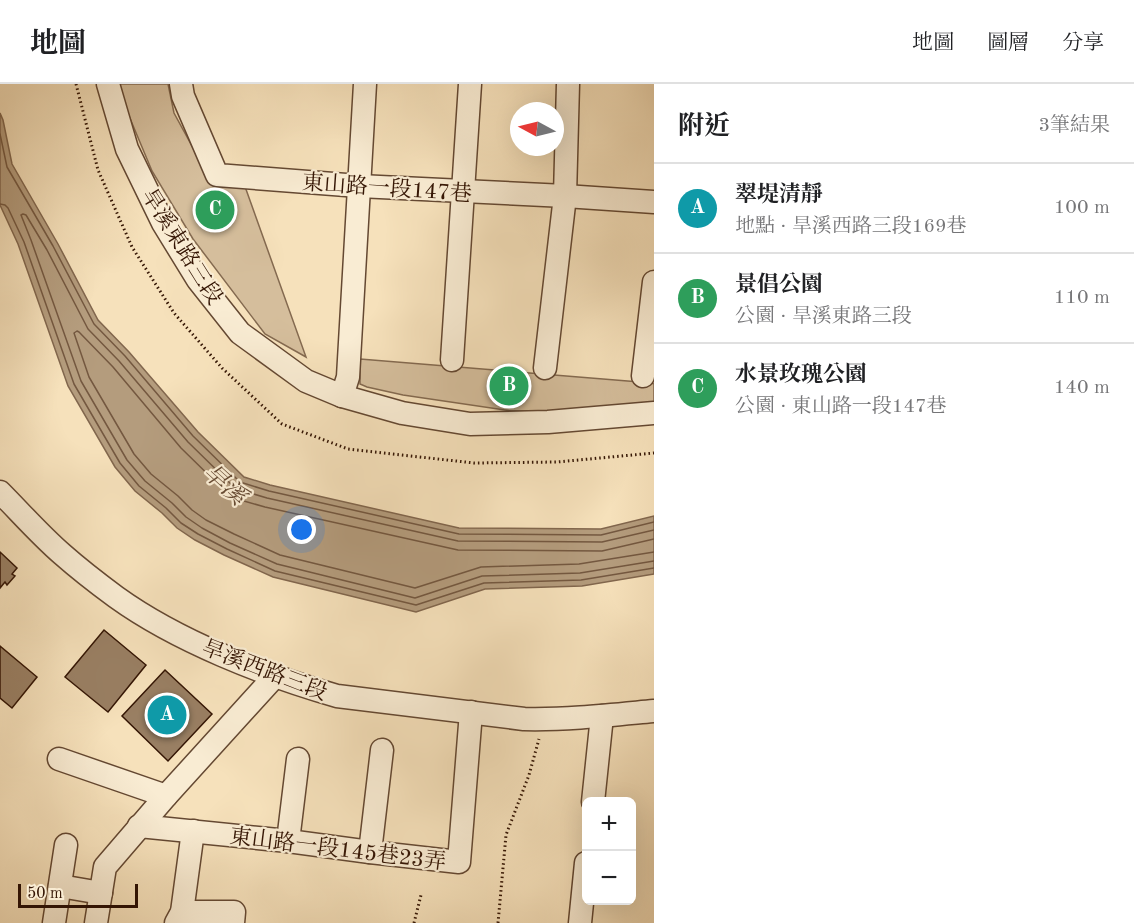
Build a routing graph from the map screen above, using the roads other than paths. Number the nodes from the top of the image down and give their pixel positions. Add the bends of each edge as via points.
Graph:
1 (108, 84) edge
2 (181, 84) edge
3 (365, 84) edge
4 (470, 84) edge
5 (567, 84) edge
6 (359, 186) junction
7 (464, 192) junction
8 (565, 196) junction
9 (654, 202) edge
10 (654, 282) edge
11 (452, 360) dead end
12 (545, 368) dead end
13 (643, 376) dead end
14 (342, 396) junction
15 (654, 413) edge
16 (0, 492) edge
17 (275, 676) junction
18 (654, 711) edge
19 (471, 712) junction
20 (602, 716) junction
21 (382, 750) dead end
22 (59, 759) dead end
23 (298, 759) dead end
24 (166, 796) junction
25 (593, 797) edge
26 (139, 826) junction
27 (193, 831) junction
28 (288, 841) junction
29 (66, 844) dead end
30 (370, 852) junction
31 (60, 886) junction
32 (101, 893) junction
33 (582, 903) edge
34 (179, 918) edge
35 (54, 923) edge
36 (96, 923) edge
37 (233, 923) edge
38 (580, 923) edge

1 - 14 street, 旱溪東路三段 via 127,149 163,223 198,280 240,333 306,381
2 - 6 street, 東山路一段147巷 via 217,174
3 - 6 street
4 - 7 street
5 - 8 street
6 - 7 street, 東山路一段147巷
6 - 14 street via 348,377
7 - 8 street, 東山路一段147巷
7 - 11 street
8 - 9 street, 東山路一段147巷
8 - 12 street
10 - 13 street
14 - 15 street, 旱溪東路三段 via 402,413 470,424
16 - 17 street, 旱溪西路三段 via 60,553 116,597 180,635
17 - 19 street, 旱溪西路三段 via 337,696
17 - 24 street
18 - 20 street, 旱溪西路三段
19 - 20 street, 旱溪西路三段 via 544,720
19 - 30 street, 東山路一段145巷23弄 via 459,862
20 - 25 street
21 - 30 street
22 - 24 street
23 - 28 street
24 - 26 street
26 - 27 street, 東山路一段145巷23弄
26 - 32 street via 105,867
27 - 28 street, 東山路一段145巷23弄
27 - 34 street
28 - 30 street, 東山路一段145巷23弄
29 - 31 street
31 - 32 street
31 - 35 street
32 - 36 street
33 - 38 street
34 - 37 street via 234,912

